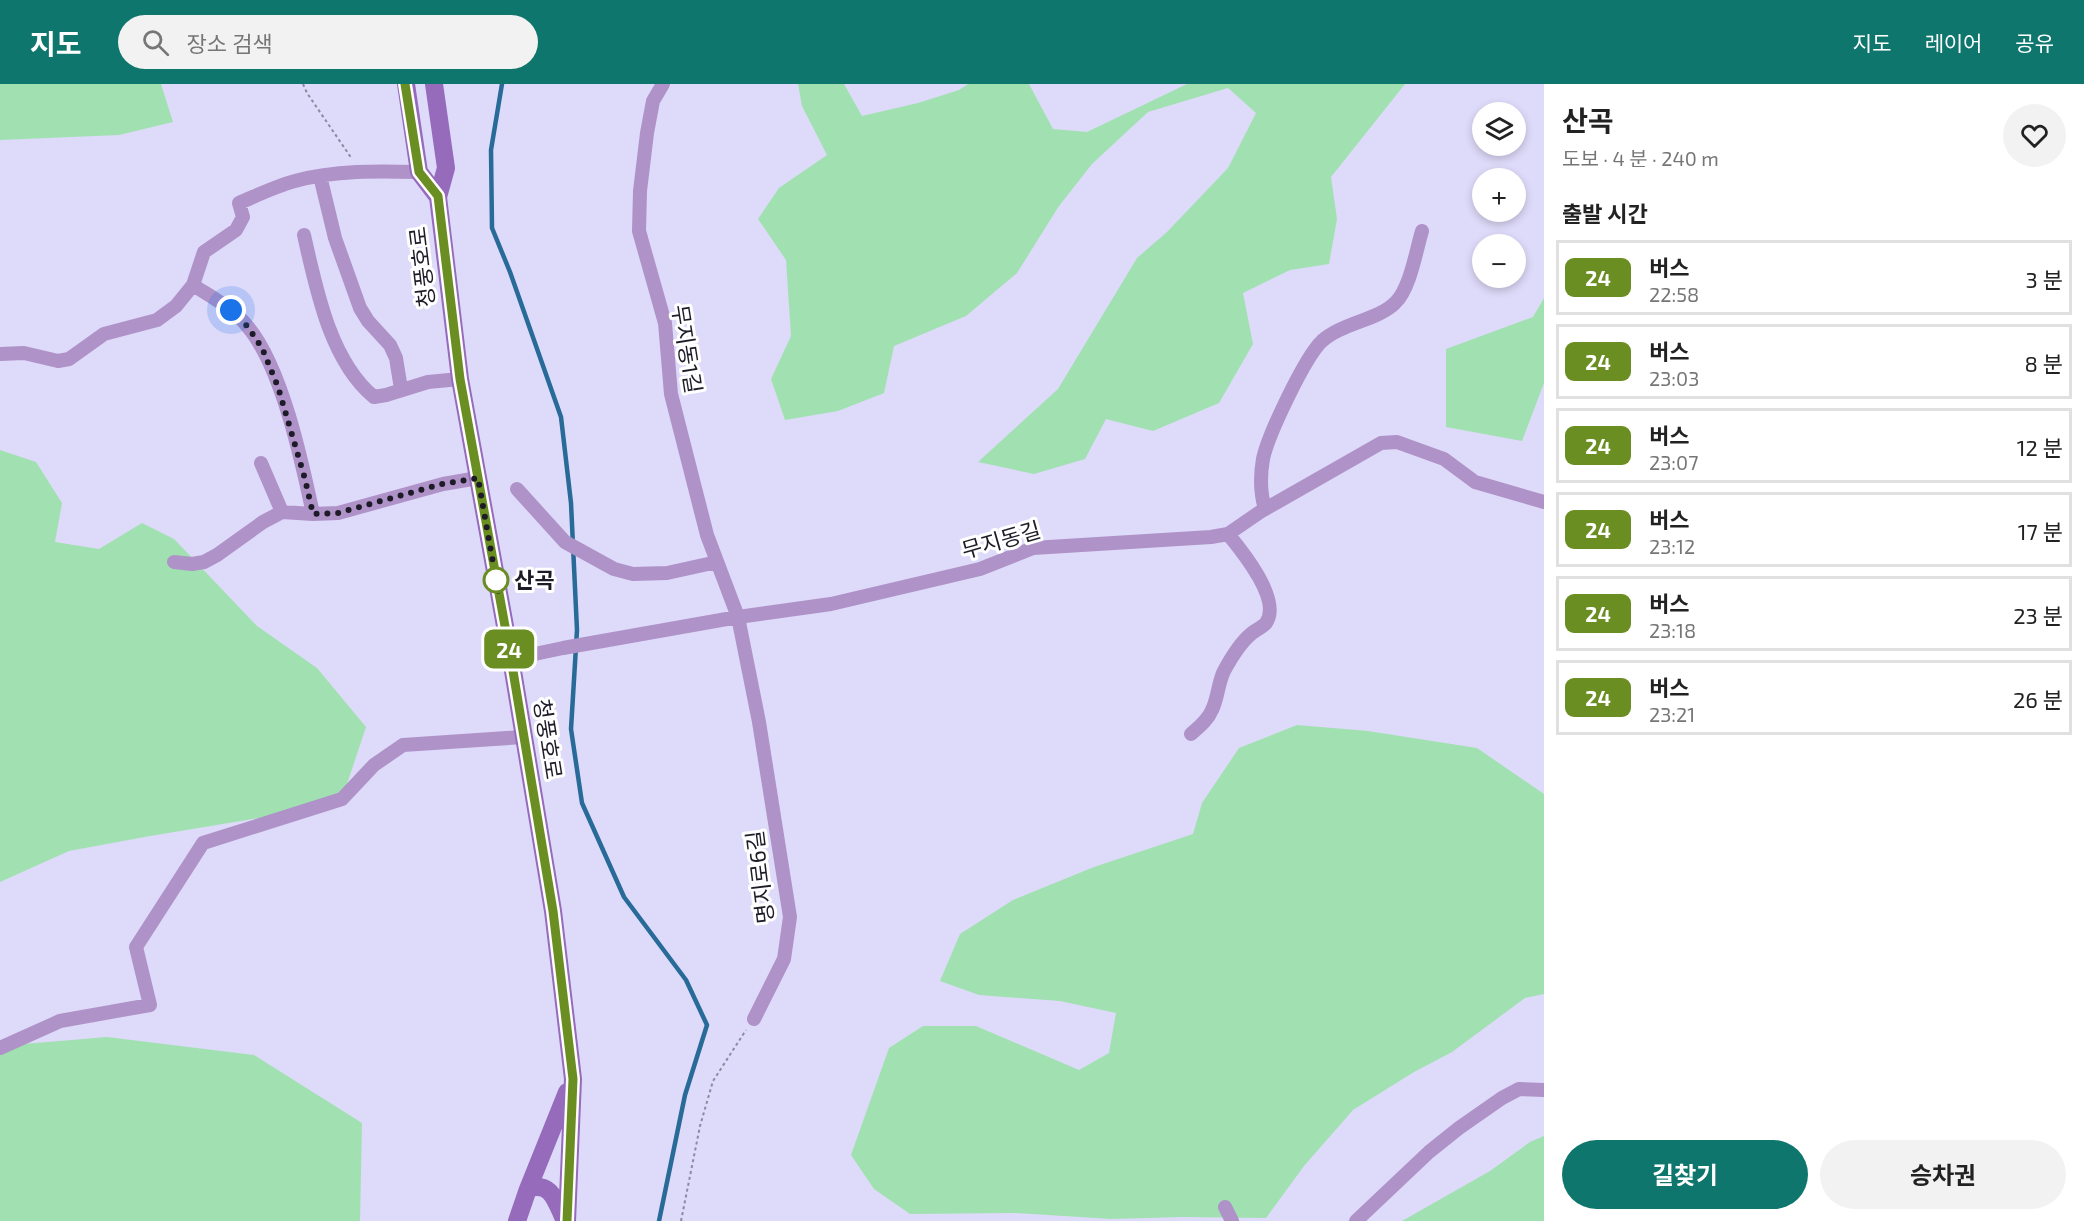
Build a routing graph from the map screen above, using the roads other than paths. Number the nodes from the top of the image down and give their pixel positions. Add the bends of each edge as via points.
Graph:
1 (405, 84) edge
2 (434, 84) edge
3 (663, 84) edge
4 (419, 172) junction
5 (320, 176) junction
6 (438, 196) junction
7 (1422, 231) dead end
8 (304, 235) dead end
9 (193, 285) junction
10 (0, 354) edge
11 (460, 379) junction
12 (401, 389) junction
13 (261, 463) dead end
14 (478, 478) junction
15 (516, 489) dead end
16 (1544, 502) edge
17 (1265, 508) junction
18 (282, 512) junction
19 (313, 514) junction
20 (1228, 534) junction
21 (174, 562) dead end
22 (717, 562) junction
23 (738, 617) junction
24 (511, 659) junction
25 (1191, 734) dead end
26 (524, 736) junction
27 (754, 1019) road end
28 (0, 1048) edge
29 (573, 1079) junction
30 (1544, 1090) edge
31 (528, 1189) junction
32 (1225, 1207) dead end
33 (517, 1221) edge
34 (566, 1221) edge
35 (1232, 1221) edge
36 (1356, 1221) edge

1 - 4 main road, 청풍호로
2 - 6 main road, 청풍호로 via 446,168
3 - 22 street, 무지동1길 via 653,101 647,134 639,231 665,323 671,394
4 - 5 street via 360,171
4 - 6 main road, 청풍호로
5 - 9 street via 278,186 239,203 243,217 236,230 204,252
5 - 12 street via 335,238 360,308 390,345
6 - 11 main road, 청풍호로
7 - 17 street via 1406,287 1396,303 1323,341 1307,361 1264,457 1261,494
8 - 12 street via 323,309 347,364 374,397
9 - 10 street via 176,306 157,320 104,334 69,359
9 - 19 street via 231,310 262,348 289,421
11 - 12 street
11 - 14 main road, 청풍호로
13 - 18 street
14 - 19 street via 338,513
14 - 24 main road, 청풍호로
15 - 22 street via 565,542 614,569 633,574 667,573
16 - 17 street, 무지동길 via 1475,482 1444,459 1397,442 1381,443
17 - 20 street, 무지동길
18 - 19 street
18 - 21 street via 204,562
20 - 23 street, 무지동길 via 1033,548 980,569 831,604
20 - 25 street via 1258,574 1270,610 1266,622 1234,655 1223,673 1212,710
22 - 23 street, 무지동1길
23 - 24 street, 무지동길
23 - 27 street, 명지로6길 via 790,917 784,959
24 - 26 main road, 청풍호로
26 - 28 street via 403,745 374,765 342,799 203,843 135,947 150,1005 60,1021
26 - 29 main road, 청풍호로 via 553,911
29 - 31 main road
29 - 34 main road, 청풍호로
30 - 36 street via 1519,1089 1467,1122
31 - 33 main road
31 - 34 main road via 536,1186 551,1193
32 - 35 street

